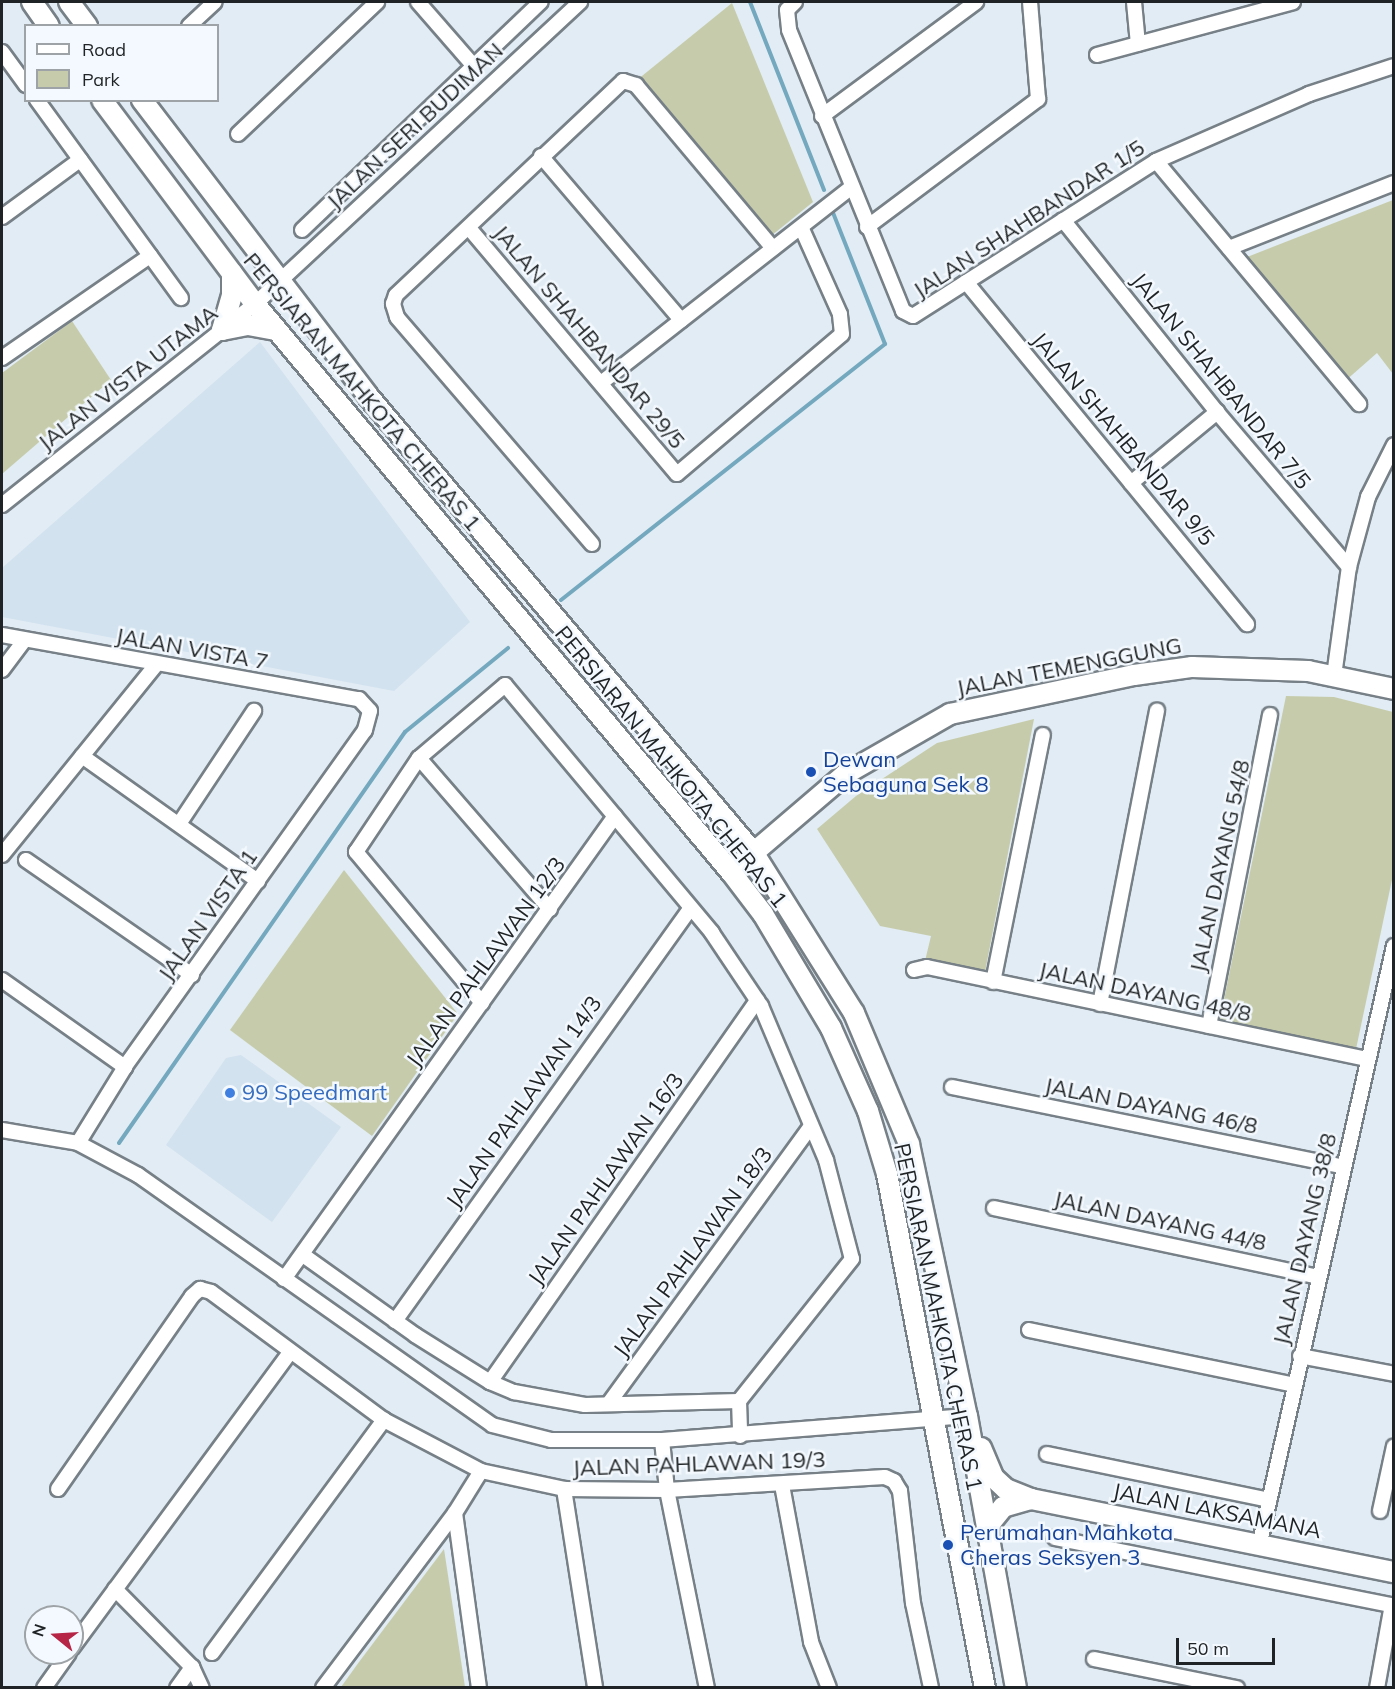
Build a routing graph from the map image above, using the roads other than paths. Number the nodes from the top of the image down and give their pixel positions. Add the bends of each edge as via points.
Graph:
1 (32, 2) edge
2 (69, 2) edge
3 (215, 2) edge
4 (377, 2) edge
5 (418, 2) edge
6 (541, 2) edge
7 (580, 2) edge
8 (795, 2) edge
9 (976, 2) edge
10 (1030, 2) edge
11 (1134, 2) edge
12 (1293, 2) edge
13 (47, 24) edge
14 (86, 24) edge
15 (191, 24) edge
16 (1138, 44) junction
17 (2, 52) edge
18 (1097, 55) dead end
19 (472, 64) junction
20 (1394, 66) edge
21 (6, 68) edge
22 (24, 83) edge
23 (38, 102) edge
24 (104, 102) edge
25 (144, 102) edge
26 (822, 116) junction
27 (238, 134) dead end
28 (541, 156) junction
29 (80, 160) junction
30 (1156, 161) junction
31 (1394, 183) edge
32 (850, 188) junction
33 (2, 217) edge
34 (1063, 220) junction
35 (867, 226) junction
36 (801, 227) junction
37 (469, 228) junction
38 (302, 230) dead end
39 (773, 248) junction
40 (1229, 248) junction
41 (150, 256) junction
42 (232, 273) junction
43 (279, 282) junction
44 (966, 282) junction
45 (181, 298) dead end
46 (255, 304) junction
47 (681, 320) junction
48 (222, 330) junction
49 (277, 330) junction
50 (2, 358) edge
51 (601, 383) junction
52 (1359, 404) dead end
53 (1216, 412) junction
54 (1394, 445) edge
55 (1389, 463) edge
56 (1131, 483) junction
57 (2, 505) edge
58 (592, 544) dead end
59 (1349, 567) junction
60 (1247, 624) dead end
61 (2, 635) edge
62 (25, 640) junction
63 (156, 665) junction
64 (2, 670) edge
65 (1334, 676) junction
66 (1394, 689) edge
67 (1157, 710) dead end
68 (254, 711) dead end
69 (370, 711) joint
70 (1270, 715) dead end
71 (1043, 735) dead end
72 (82, 756) junction
73 (419, 758) junction
74 (615, 816) junction
75 (179, 824) junction
76 (753, 852) junction
77 (2, 855) edge
78 (26, 860) dead end
79 (731, 872) junction
80 (258, 881) junction
81 (550, 909) junction
82 (690, 909) junction
83 (1394, 946) edge
84 (914, 970) dead end
85 (192, 975) junction
86 (2, 980) edge
87 (993, 982) junction
88 (757, 1000) junction
89 (482, 1003) junction
90 (1100, 1004) junction
91 (1209, 1026) junction
92 (1367, 1059) junction
93 (125, 1067) junction
94 (952, 1087) dead end
95 (810, 1126) junction
96 (2, 1130) edge
97 (78, 1143) junction
98 (1342, 1166) junction
99 (994, 1208) dead end
100 (303, 1255) junction
101 (1318, 1277) junction
102 (284, 1278) junction
103 (395, 1321) junction
104 (1029, 1330) dead end
105 (290, 1352) junction
106 (1300, 1356) junction
107 (1394, 1374) edge
108 (490, 1382) junction
109 (1294, 1385) junction
110 (739, 1401) junction
111 (609, 1403) junction
112 (967, 1416) junction
113 (937, 1419) junction
114 (384, 1420) junction
115 (740, 1436) junction
116 (662, 1440) junction
117 (1394, 1446) edge
118 (1047, 1454) dead end
119 (481, 1471) junction
120 (782, 1485) junction
121 (58, 1489) dead end
122 (564, 1489) junction
123 (668, 1490) junction
124 (1031, 1499) junction
125 (1269, 1500) junction
126 (1380, 1511) dead end
127 (455, 1513) junction
128 (987, 1527) junction
129 (1055, 1538) dead end
130 (1260, 1542) junction
131 (1394, 1572) edge
132 (115, 1589) junction
133 (1393, 1606) edge
134 (84, 1632) edge
135 (212, 1653) dead end
136 (1094, 1659) dead end
137 (60, 1665) edge
138 (192, 1667) junction
139 (44, 1688) edge
140 (177, 1688) edge
141 (202, 1688) edge
142 (323, 1688) edge
143 (479, 1688) edge
144 (595, 1688) edge
145 (707, 1688) edge
146 (829, 1688) edge
147 (932, 1688) edge
148 (985, 1688) edge
149 (1016, 1688) edge
150 (1237, 1688) edge
151 (1377, 1688) edge

1 - 13 main road
2 - 14 main road
3 - 15 street
4 - 27 street
5 - 19 street
6 - 19 street
7 - 43 street, JALAN SERI BUDIMAN
8 - 26 street, JALAN SHAHBANDAR 1/5 via 787,10 789,30
9 - 26 street
10 - 35 street via 1038,99
11 - 16 street
12 - 16 street
16 - 18 street
17 - 21 street
19 - 38 street
20 - 30 street, JALAN SHAHBANDAR 1/5 via 1309,94
21 - 22 street
23 - 29 street
24 - 42 main road, PERSIARAN MAHKOTA CHERAS 1
25 - 43 main road, PERSIARAN MAHKOTA CHERAS 1
26 - 32 street, JALAN SHAHBANDAR 1/5
28 - 37 street
28 - 39 street via 619,82 636,85
28 - 47 street
29 - 33 street
29 - 41 street
30 - 34 street, JALAN SHAHBANDAR 1/5
30 - 40 street
31 - 40 street
32 - 35 street, JALAN SHAHBANDAR 1/5
32 - 36 street
34 - 44 street, JALAN SHAHBANDAR 1/5
34 - 53 street, JALAN SHAHBANDAR 7/5
35 - 44 street, JALAN SHAHBANDAR 1/5 via 908,315 918,316
36 - 39 street
36 - 51 street, JALAN SHAHBANDAR 29/5 via 840,314 842,334 677,474
37 - 51 street, JALAN SHAHBANDAR 29/5
37 - 58 street via 401,290 393,304 397,317
39 - 47 street
40 - 52 street
41 - 45 street
41 - 50 street
42 - 46 main road, PERSIARAN MAHKOTA CHERAS 1
42 - 48 main road via 232,294
43 - 46 street, JALAN VISTA UTAMA
43 - 76 main road, PERSIARAN MAHKOTA CHERAS 1 via 368,396
44 - 56 street, JALAN SHAHBANDAR 9/5
46 - 48 street, JALAN VISTA UTAMA
46 - 49 main road, PERSIARAN MAHKOTA CHERAS 1
47 - 51 street
48 - 49 main road via 248,325
48 - 57 street, JALAN VISTA UTAMA
49 - 79 main road, PERSIARAN MAHKOTA CHERAS 1
53 - 56 street
53 - 59 street, JALAN SHAHBANDAR 7/5
54 - 55 street
55 - 59 street via 1368,497
56 - 60 street, JALAN SHAHBANDAR 9/5
59 - 65 street
61 - 62 street, JALAN VISTA 7
62 - 63 street, JALAN VISTA 7
62 - 64 street
63 - 69 street, JALAN VISTA 7 via 359,699
63 - 72 street
65 - 66 main road, JALAN TEMENGGUNG
65 - 76 main road, JALAN TEMENGGUNG via 1308,671 1192,667 1134,675 950,714 847,773
67 - 90 street
68 - 75 street
69 - 80 street, JALAN VISTA 1 via 365,730
70 - 91 street, JALAN DAYANG 54/8
71 - 87 street
72 - 75 street
72 - 77 street
73 - 74 street via 505,686
73 - 81 street
73 - 89 street via 356,852
74 - 81 street, JALAN PAHLAWAN 12/3
74 - 82 street
75 - 80 street
76 - 79 main road, JALAN TEMENGGUNG
76 - 112 main road, PERSIARAN MAHKOTA CHERAS 1 via 854,1013 909,1144
78 - 85 street
79 - 113 main road, PERSIARAN MAHKOTA CHERAS 1 via 763,914 831,1028 868,1111 887,1174
80 - 85 street, JALAN VISTA 1
81 - 89 street, JALAN PAHLAWAN 12/3
82 - 88 street via 712,933
82 - 103 street, JALAN PAHLAWAN 14/3
83 - 92 street, JALAN DAYANG 38/8
84 - 87 street, JALAN DAYANG 48/8 via 927,967
85 - 93 street, JALAN VISTA 1
86 - 93 street
87 - 90 street, JALAN DAYANG 48/8
88 - 95 street
88 - 108 street, JALAN PAHLAWAN 16/3
89 - 100 street, JALAN PAHLAWAN 12/3
90 - 91 street, JALAN DAYANG 48/8
91 - 92 street, JALAN DAYANG 48/8
92 - 98 street, JALAN DAYANG 38/8
93 - 97 street, JALAN VISTA 1
94 - 98 street, JALAN DAYANG 46/8
95 - 110 street via 826,1160 852,1259
95 - 111 street, JALAN PAHLAWAN 18/3
96 - 97 street
97 - 102 street via 138,1175
98 - 101 street, JALAN DAYANG 38/8
99 - 101 street, JALAN DAYANG 44/8
100 - 102 street, JALAN PAHLAWAN 12/3
100 - 103 street
101 - 106 street, JALAN DAYANG 38/8
102 - 116 street via 492,1425 551,1440
103 - 108 street
104 - 109 street
105 - 114 street, JALAN PAHLAWAN 19/3
105 - 121 street, JALAN PAHLAWAN 19/3 via 211,1292 200,1289
105 - 132 street
106 - 107 street
106 - 109 street, JALAN DAYANG 38/8
108 - 111 street via 539,1400 585,1405
109 - 125 street, JALAN DAYANG 38/8
110 - 111 street
110 - 115 street
112 - 113 street
112 - 124 main road, JALAN LAKSAMANA via 994,1478 1006,1489
112 - 128 main road, PERSIARAN MAHKOTA CHERAS 1
113 - 115 street
113 - 148 main road, PERSIARAN MAHKOTA CHERAS 1
114 - 119 street, JALAN PAHLAWAN 19/3
114 - 135 street
115 - 116 street
116 - 123 street
117 - 126 street
118 - 125 street
119 - 122 street, JALAN PAHLAWAN 19/3
119 - 127 street
120 - 123 street, JALAN PAHLAWAN 19/3
120 - 146 street via 811,1642
120 - 147 street, JALAN PAHLAWAN 19/3 via 885,1477 894,1481 900,1491 913,1602
122 - 123 street, JALAN PAHLAWAN 19/3
122 - 144 street
123 - 145 street
124 - 128 main road, JALAN LAKSAMANA via 1003,1507
124 - 130 main road, JALAN LAKSAMANA
125 - 130 street, JALAN DAYANG 38/8
127 - 142 street
127 - 143 street
128 - 149 main road, PERSIARAN MAHKOTA CHERAS 1
129 - 133 street
130 - 131 main road, JALAN LAKSAMANA
132 - 134 street
132 - 138 street
133 - 151 street
136 - 150 street
137 - 139 street
138 - 140 street
138 - 141 street

